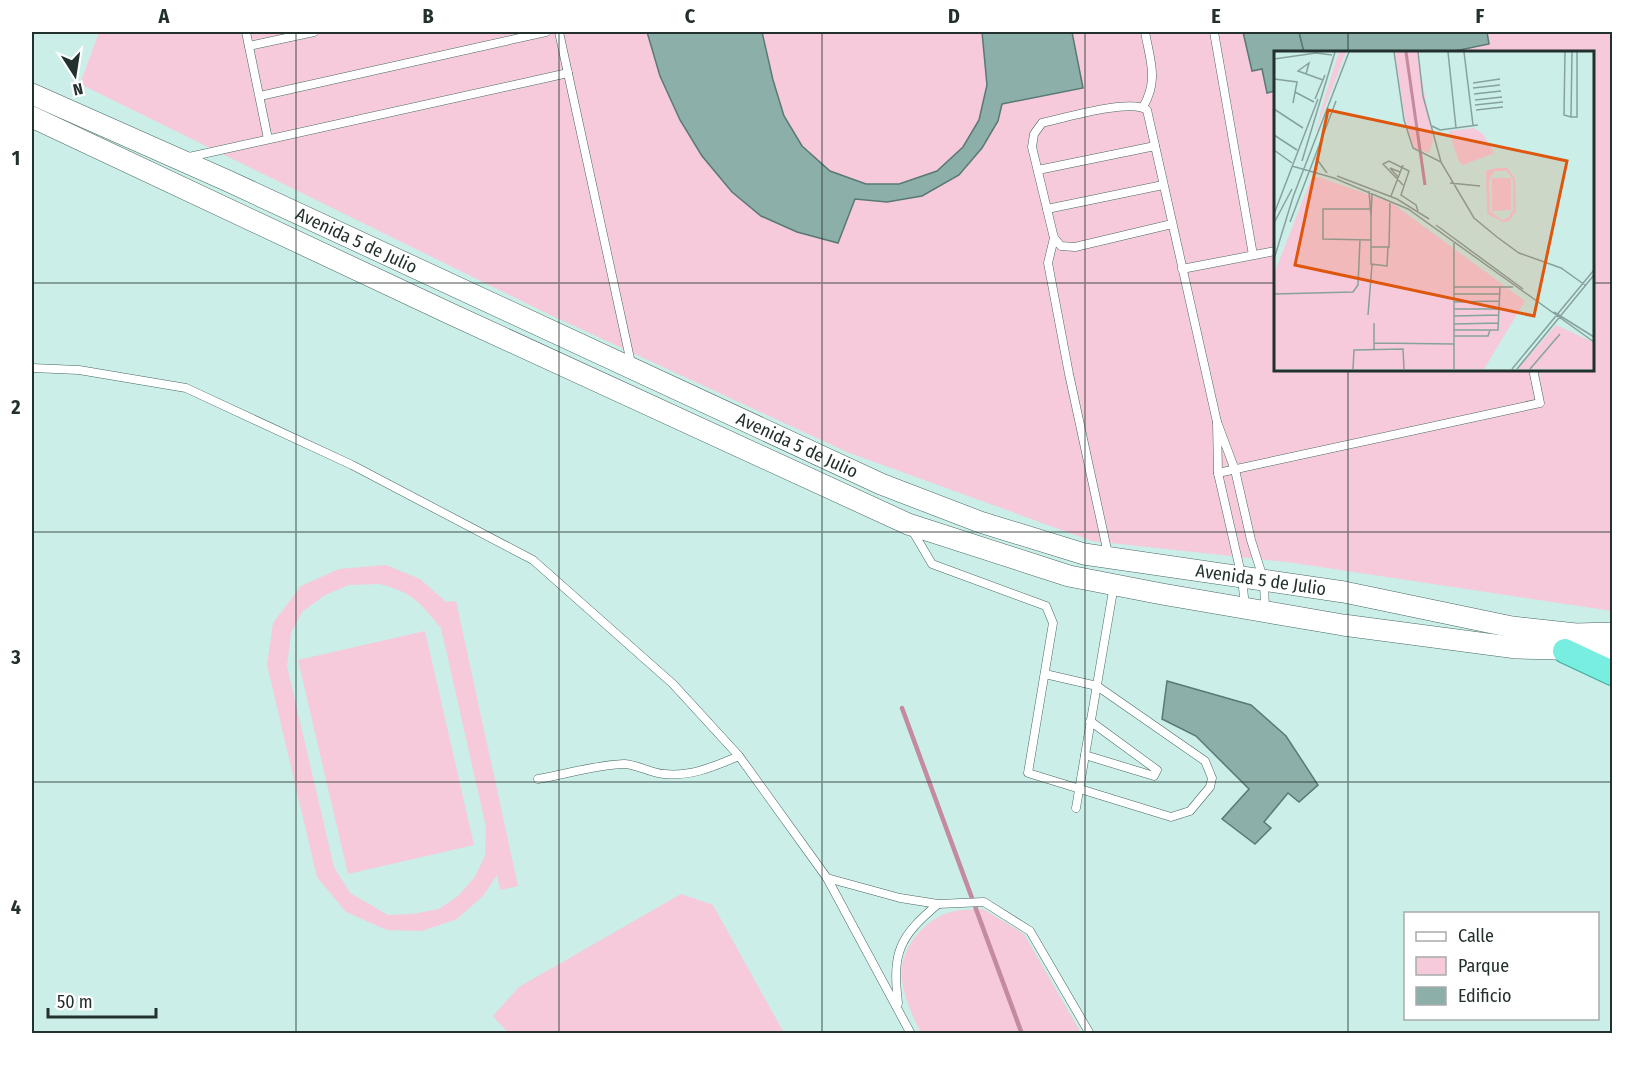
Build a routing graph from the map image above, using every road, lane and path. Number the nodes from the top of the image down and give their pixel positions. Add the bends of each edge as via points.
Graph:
1 (246, 32) edge
2 (314, 32) edge
3 (546, 32) edge
4 (559, 32) edge
5 (1145, 32) edge
6 (1214, 32) edge
7 (249, 46) junction
8 (568, 73) junction
9 (32, 94) edge
10 (260, 96) junction
11 (1143, 106) junction
12 (32, 117) edge
13 (268, 140) junction
14 (1155, 146) junction
15 (180, 159) junction
16 (1038, 170) junction
17 (1163, 185) junction
18 (1047, 209) junction
19 (1172, 224) junction
20 (1054, 238) junction
21 (1274, 251) edge
22 (1253, 255) junction
23 (1182, 269) junction
24 (32, 368) edge
25 (632, 368) junction
26 (1533, 370) edge
27 (618, 391) junction
28 (1217, 422) junction
29 (1235, 470) junction
30 (1218, 474) junction
31 (909, 524) junction
32 (1109, 557) junction
33 (1242, 578) junction
34 (1264, 581) junction
35 (1114, 584) junction
36 (1255, 610) junction
37 (1612, 633) edge
38 (1612, 650) edge
39 (1565, 651) junction
40 (1612, 673) edge
41 (1045, 674) junction
42 (1096, 686) junction
43 (1090, 721) junction
44 (1084, 755) junction
45 (739, 756) junction
46 (538, 779) dead end
47 (1078, 789) junction
48 (1076, 808) dead end
49 (827, 878) junction
50 (938, 904) junction
51 (898, 1007) junction
52 (910, 1033) edge
53 (1090, 1034) edge

1 - 7 lane
2 - 7 lane
3 - 10 lane
4 - 8 lane
5 - 11 lane via 1154,78
6 - 22 lane
7 - 10 lane
8 - 13 lane
8 - 25 lane
9 - 15 main road, Avenida 5 de Julio
10 - 13 lane
11 - 14 lane via 1148,110
11 - 16 lane via 1118,106 1042,123 1034,134 1032,147
12 - 27 main road, Avenida 5 de Julio
13 - 15 lane
14 - 16 lane
14 - 17 lane
15 - 25 main road, Avenida 5 de Julio
16 - 18 lane
17 - 18 lane
17 - 19 lane
18 - 20 lane
19 - 20 lane via 1075,247 1061,246
19 - 23 lane
20 - 32 lane via 1048,263
21 - 22 lane
22 - 23 lane
23 - 28 lane
24 - 45 lane via 79,370 186,388 352,465 533,560 673,684
25 - 27 main road
25 - 32 main road, Avenida 5 de Julio via 892,488 980,522 1084,554
26 - 29 lane via 1540,404
27 - 31 main road, Avenida 5 de Julio
28 - 29 lane
28 - 30 lane
29 - 30 lane
29 - 34 lane
30 - 33 lane
31 - 35 main road, Avenida 5 de Julio via 1069,576
31 - 41 lane via 932,564 1046,606 1053,624
32 - 33 main road, Avenida 5 de Julio
33 - 34 main road, Avenida 5 de Julio
33 - 36 lane
34 - 36 lane
34 - 37 main road, Avenida 5 de Julio via 1344,592 1512,627 1576,634
35 - 36 main road, Avenida 5 de Julio
35 - 42 lane
36 - 39 main road, Avenida 5 de Julio via 1505,647
38 - 39 main road, Avenida 5 de Julio
39 - 40 highway
41 - 42 lane
41 - 47 lane via 1028,773
42 - 43 lane
42 - 47 lane via 1204,761 1212,778 1210,787 1190,810 1171,817
43 - 44 lane
43 - 44 lane via 1157,770 1154,776
44 - 47 lane
45 - 46 lane via 684,775 628,764
45 - 49 lane
47 - 48 lane
49 - 50 lane
49 - 51 lane
50 - 51 lane via 914,924 901,946 894,974
50 - 53 lane via 984,902 1030,931
51 - 52 lane

